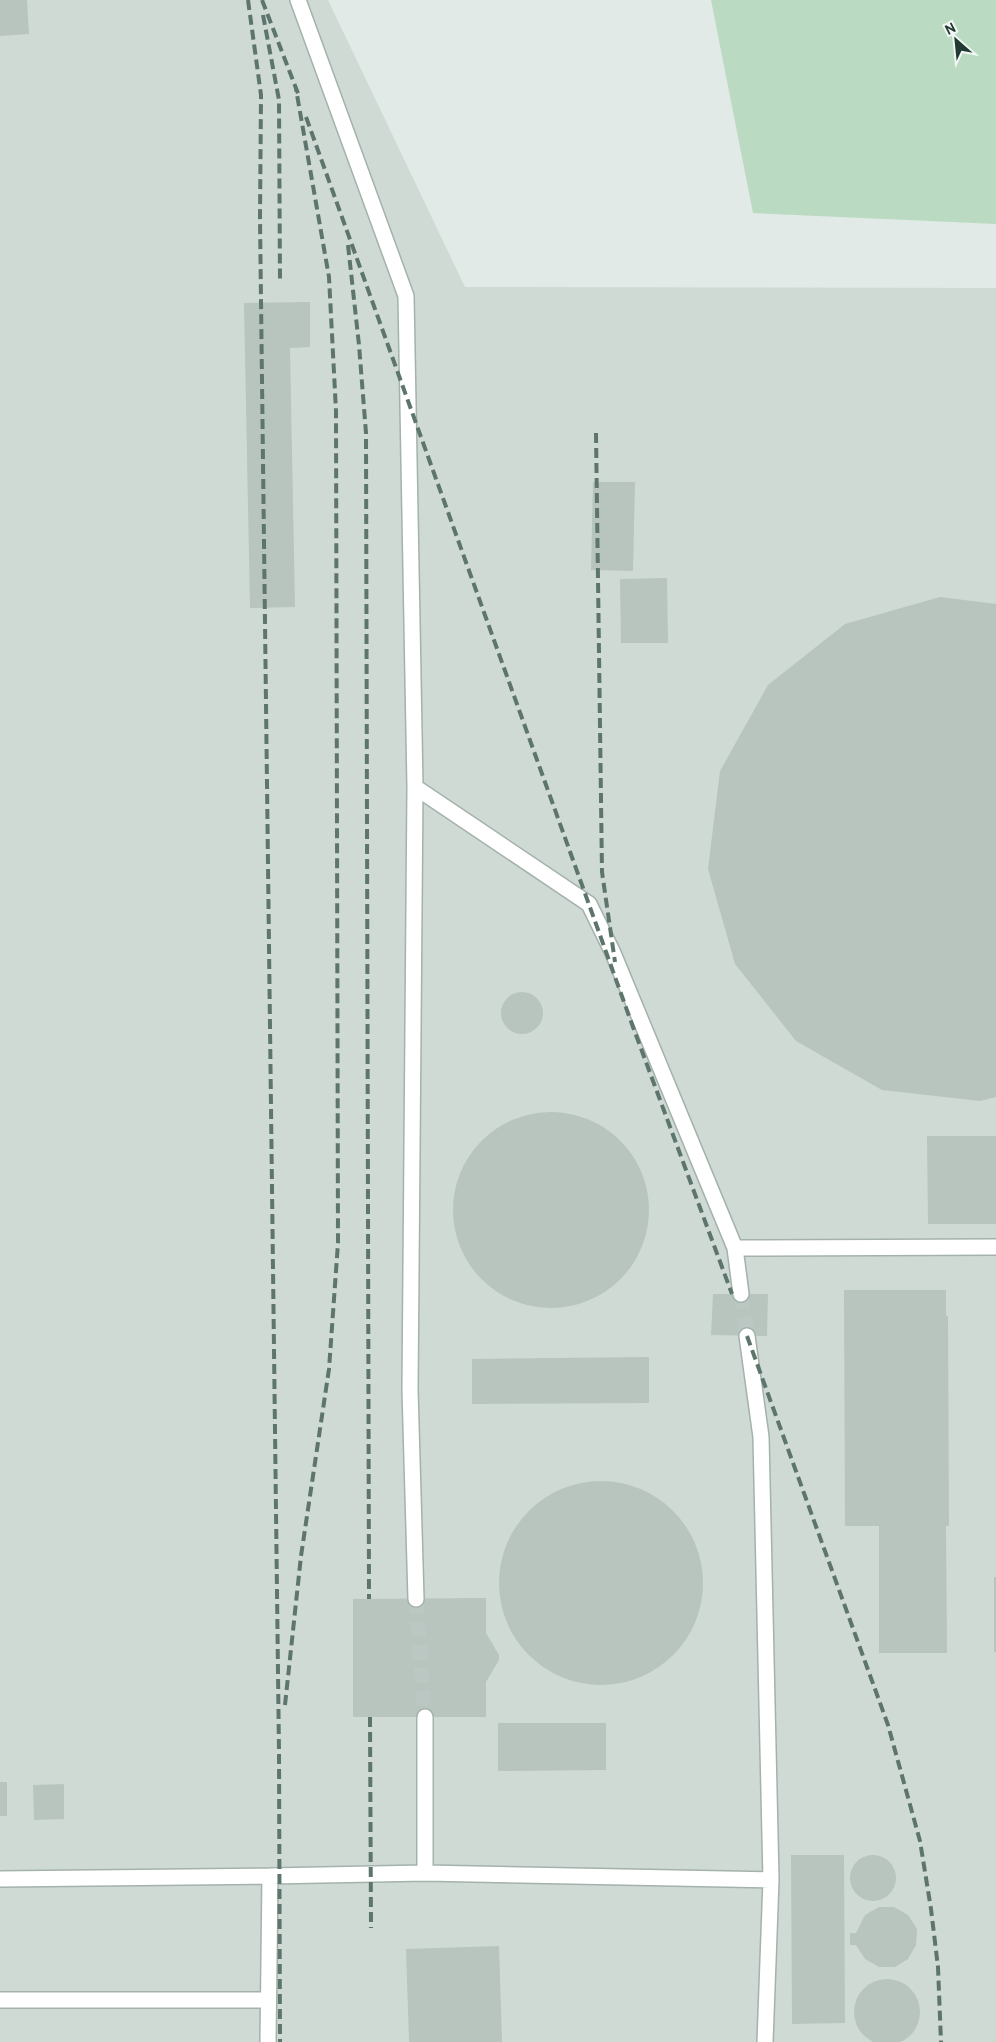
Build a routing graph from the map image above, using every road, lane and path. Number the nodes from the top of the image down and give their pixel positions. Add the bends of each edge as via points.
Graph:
1 (298, 0) edge
2 (415, 787) junction
3 (996, 1247) edge
4 (735, 1248) junction
5 (741, 1294) tunnel mouth
6 (747, 1336) tunnel mouth
7 (416, 1599) tunnel mouth
8 (425, 1717) tunnel mouth
9 (425, 1873) junction
10 (270, 1876) junction
11 (0, 1879) edge
12 (771, 1880) junction
13 (0, 2000) edge
14 (268, 2000) junction
15 (268, 2042) edge
16 (765, 2042) edge

1 - 2 lane via 406,296
2 - 4 lane via 588,904 613,953
2 - 7 lane via 410,1390
3 - 4 lane
4 - 5 lane
6 - 12 lane via 761,1437
8 - 9 lane
9 - 10 lane
9 - 12 lane
10 - 11 lane
10 - 14 lane
12 - 16 lane
13 - 14 lane
14 - 15 lane

